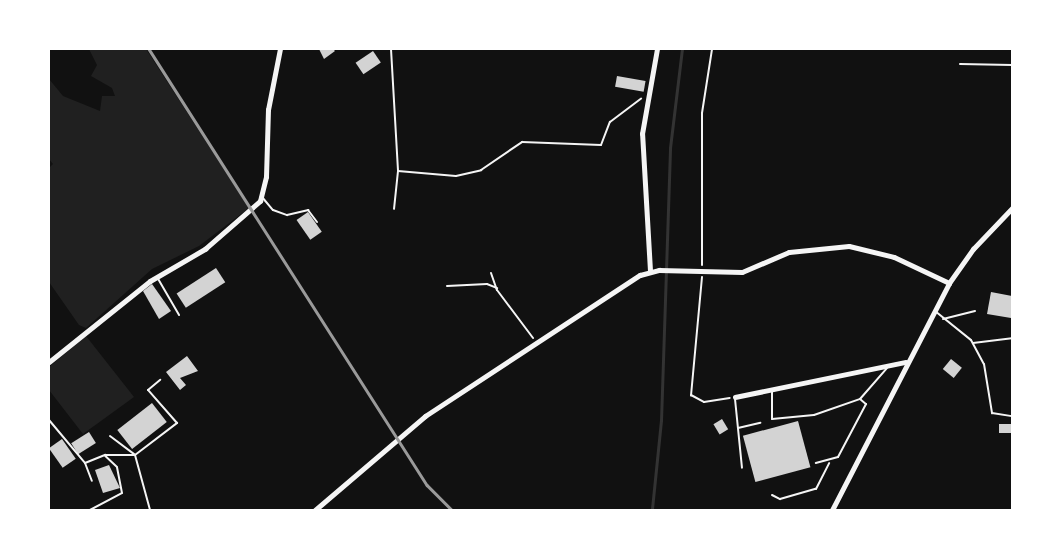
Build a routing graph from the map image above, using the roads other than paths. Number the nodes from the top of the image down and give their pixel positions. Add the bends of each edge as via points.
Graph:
1 (280, 49) edge
2 (657, 49) edge
3 (262, 197) junction
4 (1012, 208) edge
5 (317, 222) dead end
6 (650, 271) junction
7 (157, 277) junction
8 (949, 283) junction
9 (934, 310) junction
10 (975, 311) dead end
11 (179, 315) dead end
12 (944, 318) junction
13 (1012, 338) edge
14 (973, 343) junction
15 (49, 362) edge
16 (905, 362) junction
17 (887, 368) junction
18 (160, 380) dead end
19 (772, 389) junction
20 (735, 396) joint
21 (860, 399) junction
22 (1012, 416) edge
23 (49, 420) edge
24 (760, 423) dead end
25 (738, 428) junction
26 (110, 436) dead end
27 (105, 455) junction
28 (135, 455) junction
29 (85, 463) junction
30 (816, 463) dead end
31 (829, 463) junction
32 (742, 468) dead end
33 (92, 481) dead end
34 (772, 495) dead end
35 (90, 510) edge
36 (150, 510) edge
37 (315, 510) edge
38 (832, 510) edge

1 - 3 street via 268,110
2 - 6 street via 647,96 642,156
3 - 5 lane via 273,210 287,215 308,210
3 - 7 street via 205,249
4 - 8 street via 973,249
6 - 8 street via 742,272 789,252 849,246 894,257
6 - 37 street via 610,291 537,344 403,432
7 - 11 lane
7 - 15 street
8 - 9 street
9 - 12 lane
9 - 16 street
10 - 12 lane
12 - 14 lane
13 - 14 lane
14 - 22 lane via 984,364 992,413
16 - 17 street
16 - 38 street
17 - 19 street
17 - 21 lane
18 - 28 lane via 148,390 177,423
19 - 20 street
19 - 21 lane via 772,419 814,415
20 - 25 lane
21 - 31 lane via 866,404 858,425
23 - 29 lane
24 - 25 lane
25 - 32 lane
26 - 28 lane
27 - 28 lane
27 - 29 lane
27 - 35 lane via 117,467 122,493
28 - 36 lane
29 - 33 lane
30 - 31 lane
31 - 34 lane via 816,489 780,499

